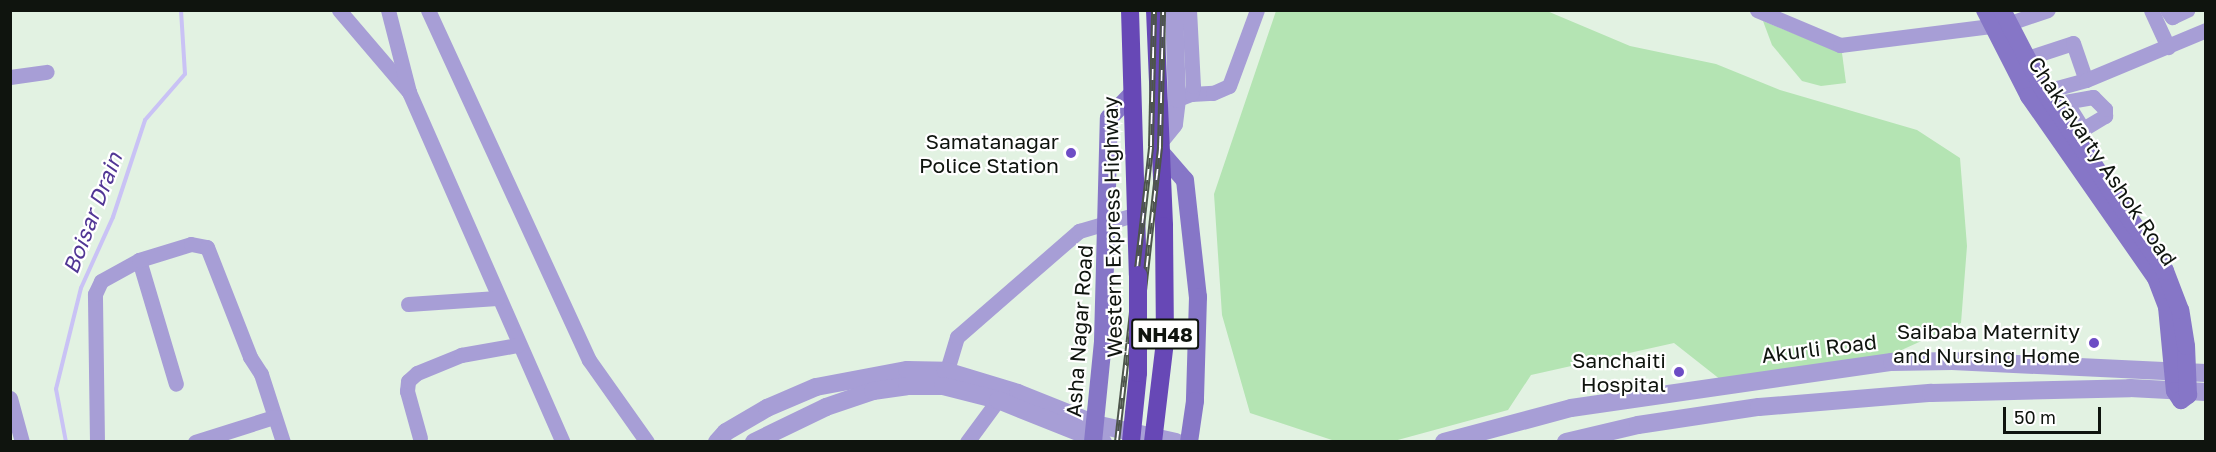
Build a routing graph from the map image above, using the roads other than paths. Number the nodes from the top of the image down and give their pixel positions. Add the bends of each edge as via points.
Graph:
1 (339, 10) edge
2 (388, 10) edge
3 (428, 10) edge
4 (1130, 10) edge
5 (1155, 10) edge
6 (1174, 10) edge
7 (1189, 10) edge
8 (1257, 10) edge
9 (1758, 10) edge
10 (2048, 10) edge
11 (2151, 10) edge
12 (2167, 10) edge
13 (2187, 10) edge
14 (1996, 18) edge
15 (2205, 30) edge
16 (2168, 48) junction
17 (2027, 58) junction
18 (47, 72) dead end
19 (10, 77) edge
20 (2083, 86) junction
21 (409, 92) junction
22 (2036, 93) junction
23 (1132, 94) junction
24 (1176, 99) junction
25 (2078, 132) junction
26 (1162, 147) junction
27 (1137, 214) junction
28 (1108, 223) junction
29 (2148, 257) junction
30 (139, 260) junction
31 (497, 298) junction
32 (408, 304) dead end
33 (518, 345) junction
34 (2180, 372) junction
35 (2205, 373) edge
36 (945, 379) junction
37 (176, 384) dead end
38 (2189, 391) edge
39 (10, 399) edge
40 (998, 400) junction
41 (274, 417) junction
42 (1096, 436) edge
43 (420, 438) dead end
44 (22, 441) edge
45 (97, 441) edge
46 (195, 441) edge
47 (283, 441) edge
48 (563, 441) edge
49 (647, 441) edge
50 (717, 441) edge
51 (754, 441) edge
52 (968, 441) edge
53 (1131, 441) edge
54 (1153, 441) edge
55 (1176, 441) edge
56 (1189, 441) edge
57 (1444, 441) edge
58 (1566, 441) edge

1 - 21 street
2 - 21 street
3 - 49 street via 589,360
4 - 23 highway, Western Express Highway / NH48
5 - 24 highway, NH48
6 - 24 street
7 - 24 street
8 - 24 street via 1229,86
9 - 14 street via 1840,45
10 - 14 street
11 - 16 street
12 - 13 street via 2172,17
14 - 17 main road, Chakravarty Ashok Road
14 - 22 main road, Chakravarty Ashok Road
15 - 16 street
16 - 20 street
17 - 20 street via 2073,43
17 - 22 main road, Chakravarty Ashok Road
18 - 19 street
20 - 22 street
20 - 25 street via 2066,102
20 - 25 street via 2106,112
21 - 31 street
22 - 25 main road, Chakravarty Ashok Road
22 - 29 main road, Chakravarty Ashok Road
23 - 27 highway, Western Express Highway / NH48
23 - 28 main road, Asha Nagar Road via 1109,118
24 - 26 highway, NH48
25 - 29 main road, Chakravarty Ashok Road
26 - 54 highway, NH48, bridge via 1165,342
26 - 56 main road via 1185,180 1198,297 1195,401
27 - 28 street
27 - 53 highway, Western Express Highway / NH48, bridge via 1138,373
28 - 36 street via 1079,231 957,337
28 - 42 main road, Asha Nagar Road
29 - 34 main road, Chakravarty Ashok Road via 2165,271 2180,310
30 - 37 street
30 - 41 street via 191,244 207,247 250,357 261,374
30 - 45 street via 101,281 95,294
31 - 32 street
31 - 33 street
33 - 43 street via 461,355 417,373 408,381 407,391
33 - 48 street
34 - 35 street, Akurli Road
34 - 38 main road, Chakravarty Ashok Road
34 - 57 street, Akurli Road via 1952,361 1892,362 1571,408
36 - 40 street
36 - 42 street via 1018,393
36 - 50 street via 907,370 816,387 767,408
36 - 51 street via 873,391 826,407
38 - 58 street via 1931,393 1759,407 1638,425
39 - 44 street
40 - 42 street
40 - 52 street
41 - 46 street
41 - 47 street
42 - 55 street

